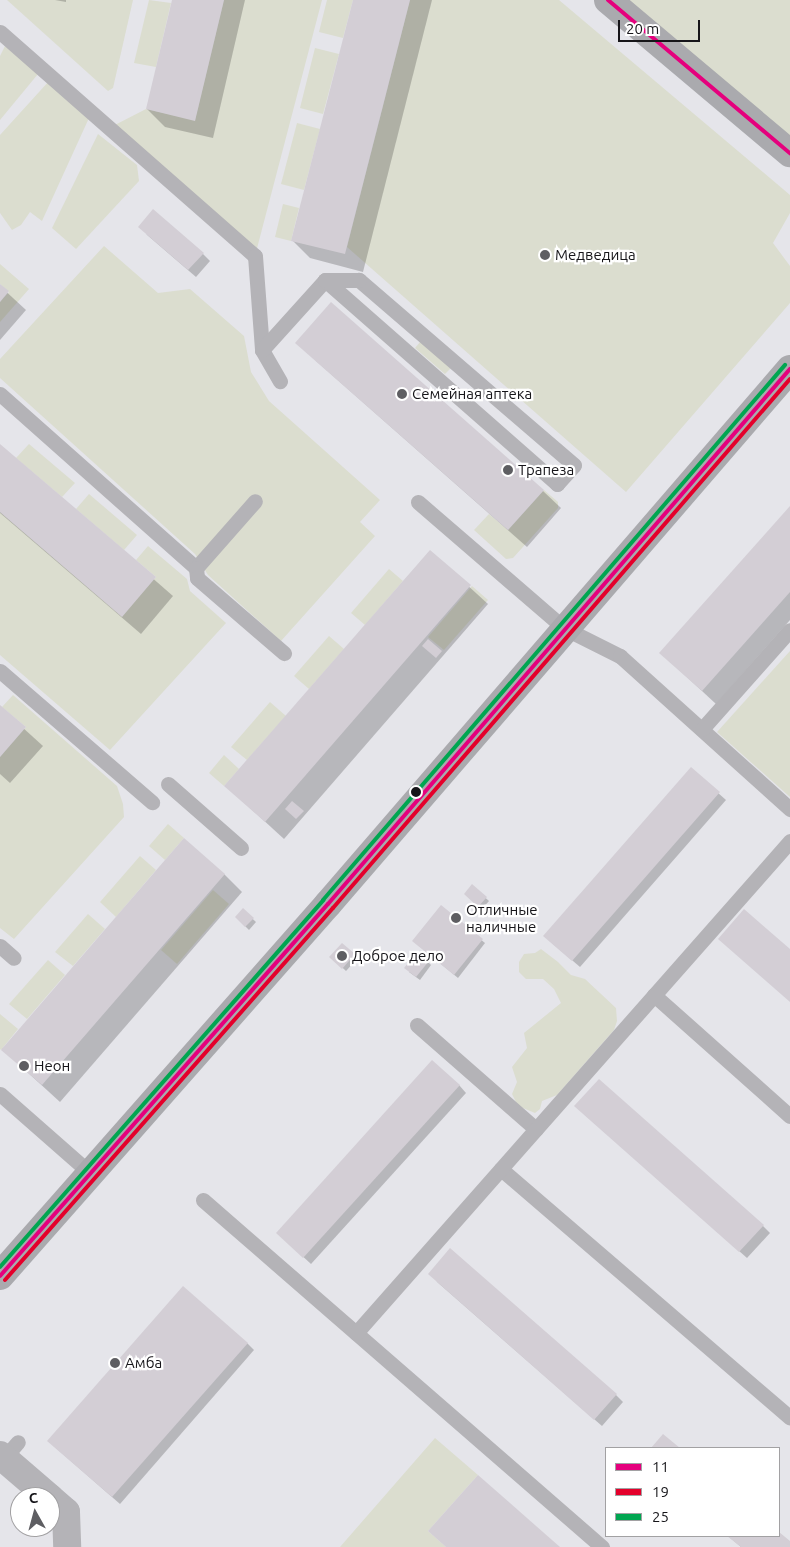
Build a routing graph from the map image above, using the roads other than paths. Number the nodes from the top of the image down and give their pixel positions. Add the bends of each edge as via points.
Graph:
1 (608, 0) edge
2 (0, 32) edge
3 (790, 153) edge
4 (325, 280) junction
5 (262, 350) junction
6 (790, 369) edge
7 (280, 381) dead end
8 (0, 394) edge
9 (255, 501) dead end
10 (418, 502) dead end
11 (196, 568) junction
12 (564, 628) junction
13 (790, 630) edge
14 (284, 653) dead end
15 (0, 671) edge
16 (702, 729) junction
17 (168, 784) dead end
18 (152, 802) dead end
19 (790, 809) edge
20 (790, 840) edge
21 (241, 848) dead end
22 (0, 946) edge
23 (14, 958) dead end
24 (654, 995) junction
25 (417, 1025) dead end
26 (0, 1094) edge
27 (790, 1116) edge
28 (536, 1130) junction
29 (501, 1169) junction
30 (90, 1173) junction
31 (203, 1200) dead end
32 (0, 1276) edge
33 (356, 1333) junction
34 (790, 1418) edge
35 (8, 1452) edge
36 (39, 1487) edge
37 (60, 1507) edge
38 (67, 1547) edge
39 (602, 1547) edge

1 - 3 street
2 - 5 lane via 255,256
4 - 4 lane via 557,484 574,465 359,280
4 - 5 lane
5 - 7 lane
6 - 12 street
8 - 11 lane
9 - 11 lane
10 - 12 lane
11 - 14 lane via 197,578
12 - 16 lane via 620,656
12 - 30 street via 328,904
13 - 16 lane
15 - 18 lane
16 - 19 lane
17 - 21 lane
20 - 24 lane
22 - 23 lane
24 - 27 lane
24 - 28 lane
25 - 28 lane
26 - 30 lane
28 - 29 lane
29 - 33 lane
29 - 34 lane
30 - 32 street
31 - 33 lane
33 - 39 lane
35 - 36 street
37 - 38 street via 66,1512

